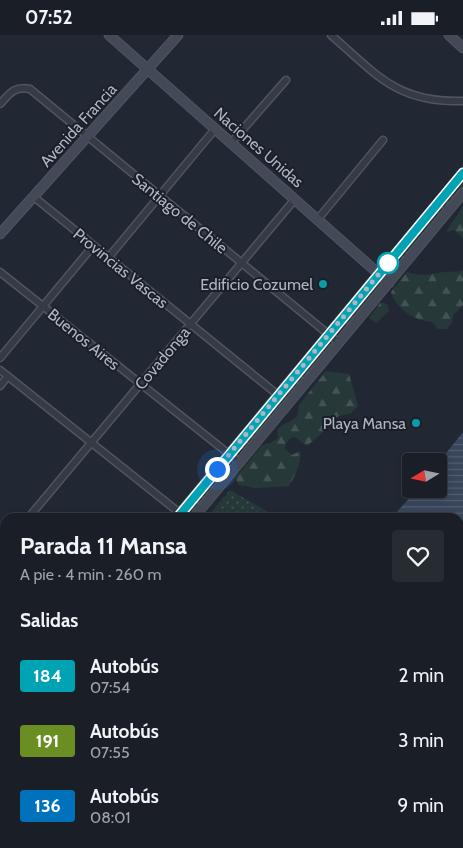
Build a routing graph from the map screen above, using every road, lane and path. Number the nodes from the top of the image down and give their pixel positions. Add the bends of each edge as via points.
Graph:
1 (109, 35) edge
2 (178, 35) edge
3 (331, 35) edge
4 (449, 35) edge
5 (463, 48) edge
6 (148, 69) junction
7 (286, 80) dead end
8 (463, 101) edge
9 (0, 104) edge
10 (215, 129) junction
11 (88, 137) junction
12 (383, 140) dead end
13 (231, 143) junction
14 (463, 173) edge
15 (463, 193) edge
16 (160, 196) junction
17 (34, 197) junction
18 (295, 199) junction
19 (318, 219) junction
20 (0, 235) edge
21 (93, 246) junction
22 (108, 258) junction
23 (241, 263) junction
24 (0, 272) edge
25 (379, 274) junction
26 (389, 283) junction
27 (43, 306) junction
28 (190, 324) junction
29 (329, 335) junction
30 (339, 343) junction
31 (0, 359) edge
32 (0, 370) edge
33 (8, 377) junction
34 (140, 384) junction
35 (0, 386) edge
36 (278, 395) junction
37 (91, 443) junction
38 (229, 455) junction
39 (239, 462) junction
40 (32, 513) edge
41 (175, 513) edge
42 (181, 513) edge
43 (197, 513) edge

1 - 6 main road, Naciones Unidas
2 - 6 main road, Avenida Francia
3 - 8 street via 385,82 418,97 444,102
4 - 5 main road
6 - 10 main road, Naciones Unidas
6 - 11 main road, Avenida Francia
7 - 13 street
9 - 11 street, Santiago de Chile via 20,87 30,89
10 - 13 main road, Naciones Unidas
10 - 16 street
11 - 16 street, Santiago de Chile
11 - 17 main road, Avenida Francia
12 - 19 street
13 - 18 main road, Naciones Unidas
14 - 25 main road
15 - 26 main road
16 - 22 street
16 - 23 street, Santiago de Chile
17 - 20 main road, Avenida Francia
17 - 21 street, Provincias Vascas
18 - 19 main road, Naciones Unidas
18 - 23 street, Covadonga
19 - 25 main road, Naciones Unidas
21 - 22 street, Provincias Vascas
21 - 27 street
22 - 28 street, Provincias Vascas
23 - 28 street, Covadonga
23 - 29 street, Santiago de Chile
24 - 27 street, Buenos Aires
25 - 26 main road, Naciones Unidas
25 - 29 main road
26 - 30 main road
27 - 31 street
27 - 34 street, Buenos Aires
28 - 34 street, Covadonga
28 - 36 street, Provincias Vascas
29 - 30 street, Santiago de Chile
29 - 36 main road
30 - 39 main road
32 - 33 street
33 - 35 street
33 - 37 street
34 - 37 street, Covadonga
34 - 38 street, Buenos Aires
36 - 38 main road
37 - 40 street, Covadonga
37 - 41 street
38 - 39 street, Buenos Aires
38 - 42 main road
39 - 43 main road

